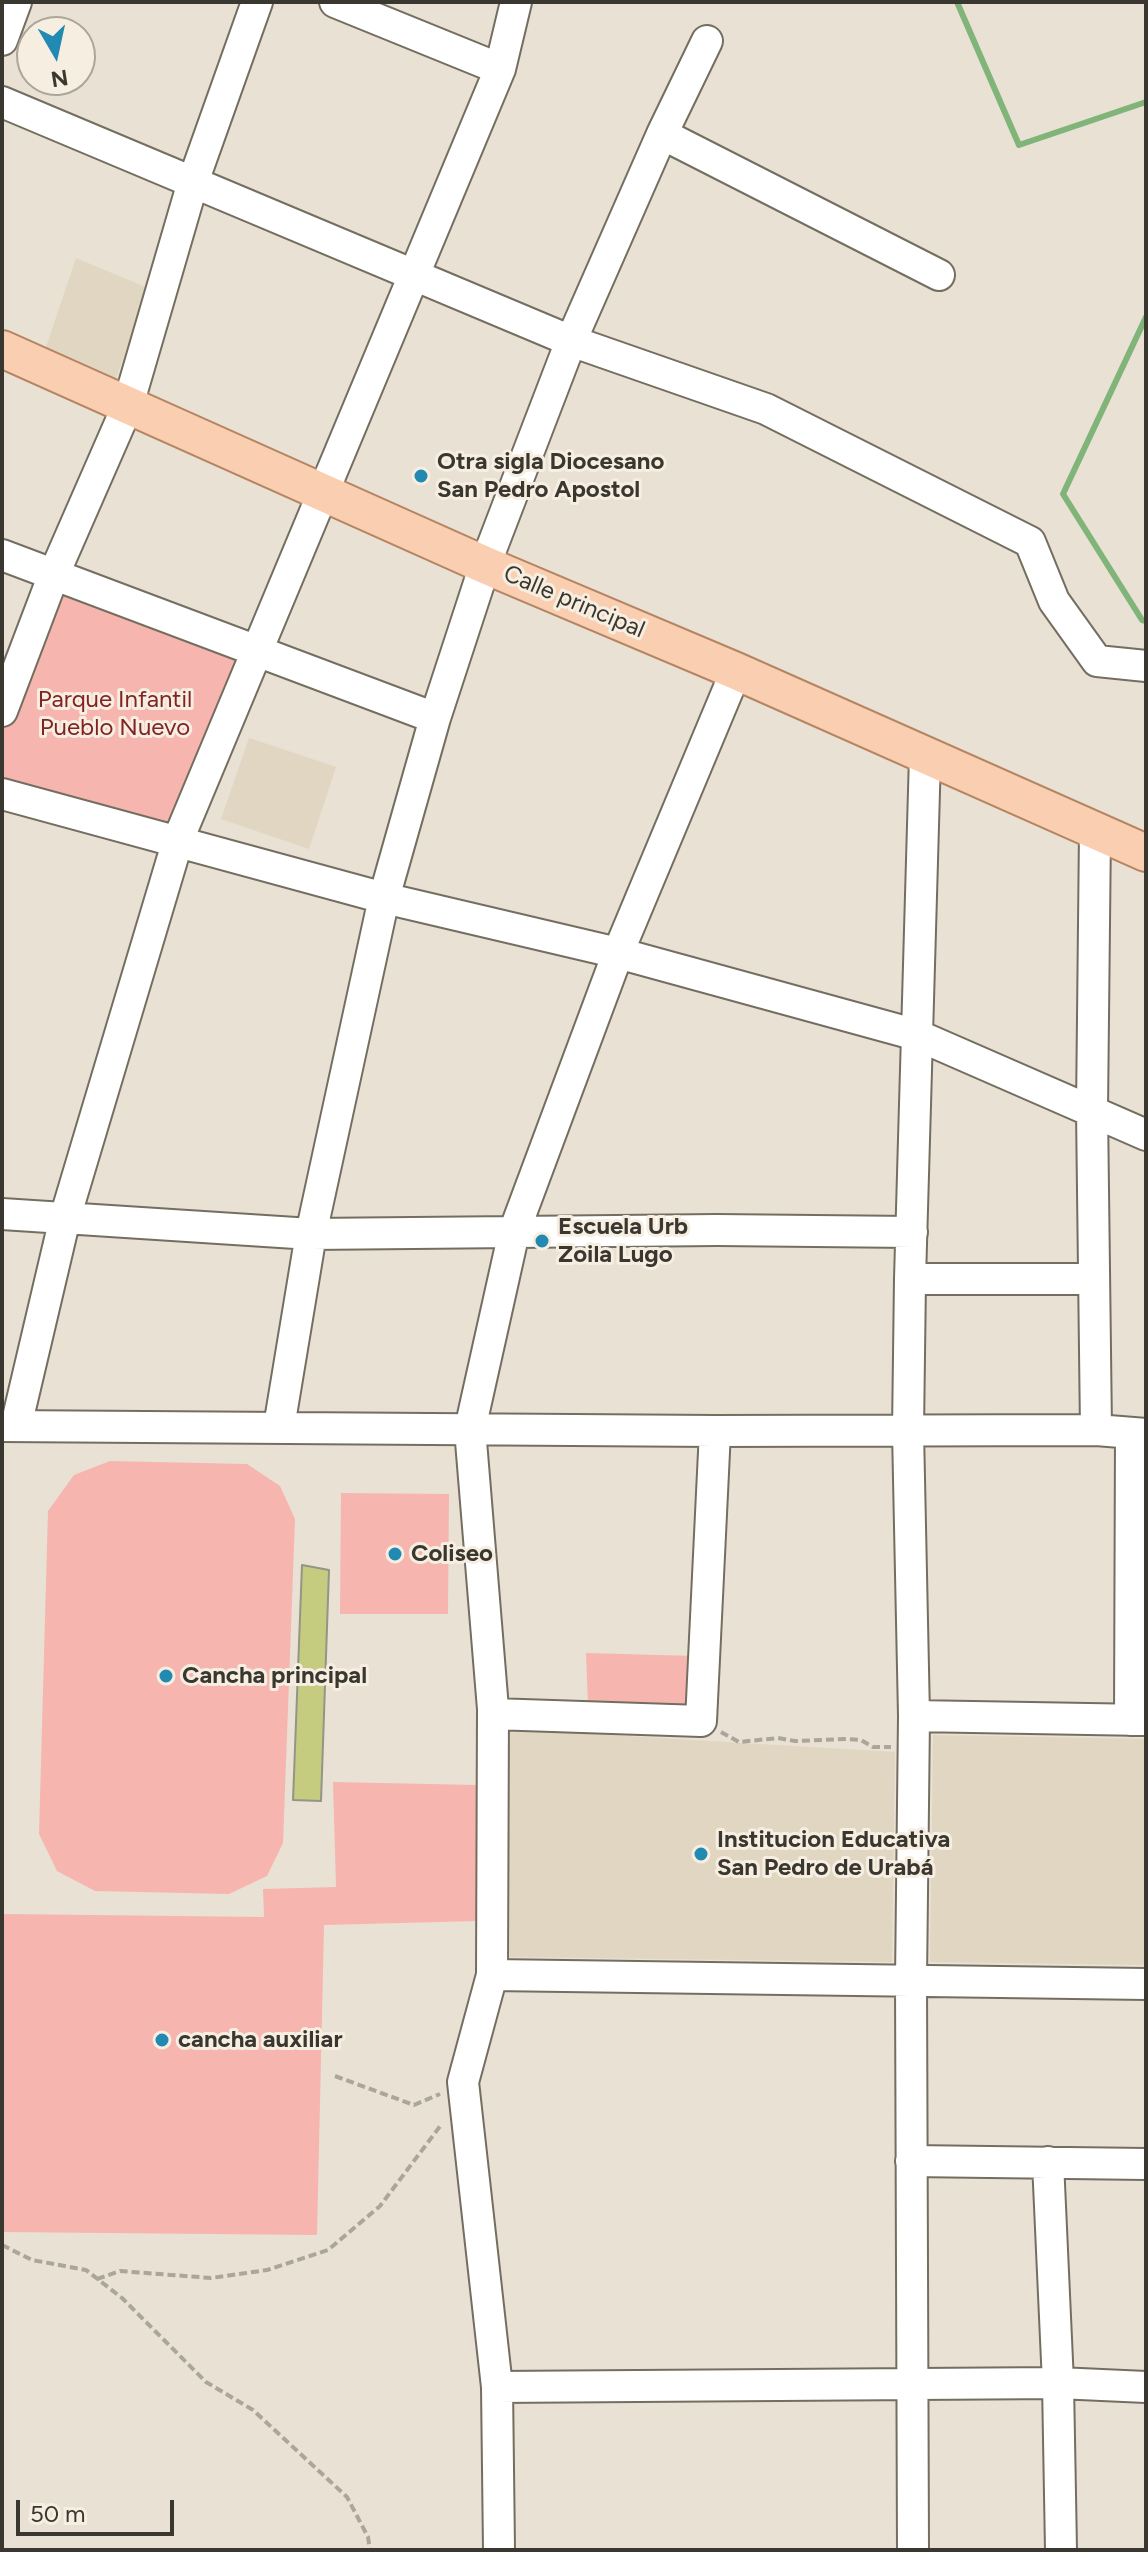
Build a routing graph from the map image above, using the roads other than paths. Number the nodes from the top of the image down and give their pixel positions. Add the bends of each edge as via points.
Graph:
1 (16, 2) edge
2 (257, 2) edge
3 (335, 2) edge
4 (516, 2) edge
5 (2, 40) edge
6 (707, 41) dead end
7 (500, 69) junction
8 (2, 102) edge
9 (662, 134) junction
10 (193, 182) junction
11 (415, 275) junction
12 (939, 275) dead end
13 (571, 341) junction
14 (2, 349) edge
15 (128, 405) junction
16 (324, 492) junction
17 (2, 555) edge
18 (485, 565) junction
19 (54, 574) junction
20 (257, 651) junction
21 (1146, 666) edge
22 (736, 671) junction
23 (2, 711) edge
24 (435, 718) junction
25 (925, 756) junction
26 (2, 794) edge
27 (1095, 831) junction
28 (178, 840) junction
29 (1146, 853) edge
30 (384, 898) junction
31 (618, 953) junction
32 (917, 1035) junction
33 (1092, 1110) junction
34 (1146, 1135) edge
35 (2, 1214) edge
36 (65, 1218) junction
37 (514, 1232) junction
38 (912, 1232) junction
39 (311, 1234) junction
40 (910, 1279) junction
41 (1094, 1279) junction
42 (9, 1426) edge
43 (279, 1427) junction
44 (470, 1429) junction
45 (1096, 1430) junction
46 (715, 1431) junction
47 (908, 1431) junction
48 (1138, 1434) edge
49 (493, 1714) junction
50 (1138, 1720) edge
51 (914, 1731) junction
52 (492, 1975) junction
53 (911, 1981) junction
54 (1146, 1984) edge
55 (911, 2161) junction
56 (1048, 2162) junction
57 (1146, 2164) edge
58 (912, 2383) junction
59 (1058, 2383) junction
60 (497, 2387) junction
61 (1146, 2387) edge
62 (499, 2550) edge
63 (913, 2550) edge
64 (1061, 2550) edge

1 - 5 street
2 - 10 street
3 - 7 street
4 - 7 street
6 - 9 street
7 - 11 street
8 - 10 street
9 - 12 street
9 - 13 street
10 - 11 street
10 - 15 street
11 - 13 street
11 - 16 street
13 - 18 street
13 - 21 street via 766,409 1030,542 1054,601 1097,661
14 - 15 main road, Calle principal
15 - 16 main road, Calle principal
15 - 19 street
16 - 18 main road, Calle principal
16 - 20 street
17 - 19 street
18 - 22 main road, Calle principal
18 - 24 street
19 - 20 street
19 - 23 street
20 - 24 street
20 - 28 street
22 - 25 main road, Calle principal
22 - 31 street
24 - 30 street
25 - 27 main road, Calle principal
25 - 32 street
26 - 28 street
27 - 29 main road, Calle principal
27 - 33 street
28 - 30 street
28 - 36 street
30 - 31 street
30 - 39 street
31 - 32 street
31 - 37 street
32 - 33 street
32 - 38 street
33 - 34 street
33 - 41 street
35 - 36 street
36 - 39 street
36 - 42 street
37 - 38 street
37 - 39 street
37 - 44 street
38 - 40 street
39 - 43 street
40 - 41 street
40 - 47 street
41 - 45 street
42 - 43 street
43 - 44 street
44 - 46 street
44 - 49 street
45 - 47 street
45 - 48 street
46 - 47 street
46 - 49 street via 701,1721
47 - 51 street
48 - 50 street
49 - 52 street
50 - 51 street
51 - 53 street
52 - 53 street
52 - 60 street via 463,2082
53 - 54 street
53 - 55 street
55 - 56 street
55 - 58 street
56 - 57 street
56 - 59 street
58 - 59 street
58 - 60 street
58 - 63 street
59 - 61 street
59 - 64 street
60 - 62 street

